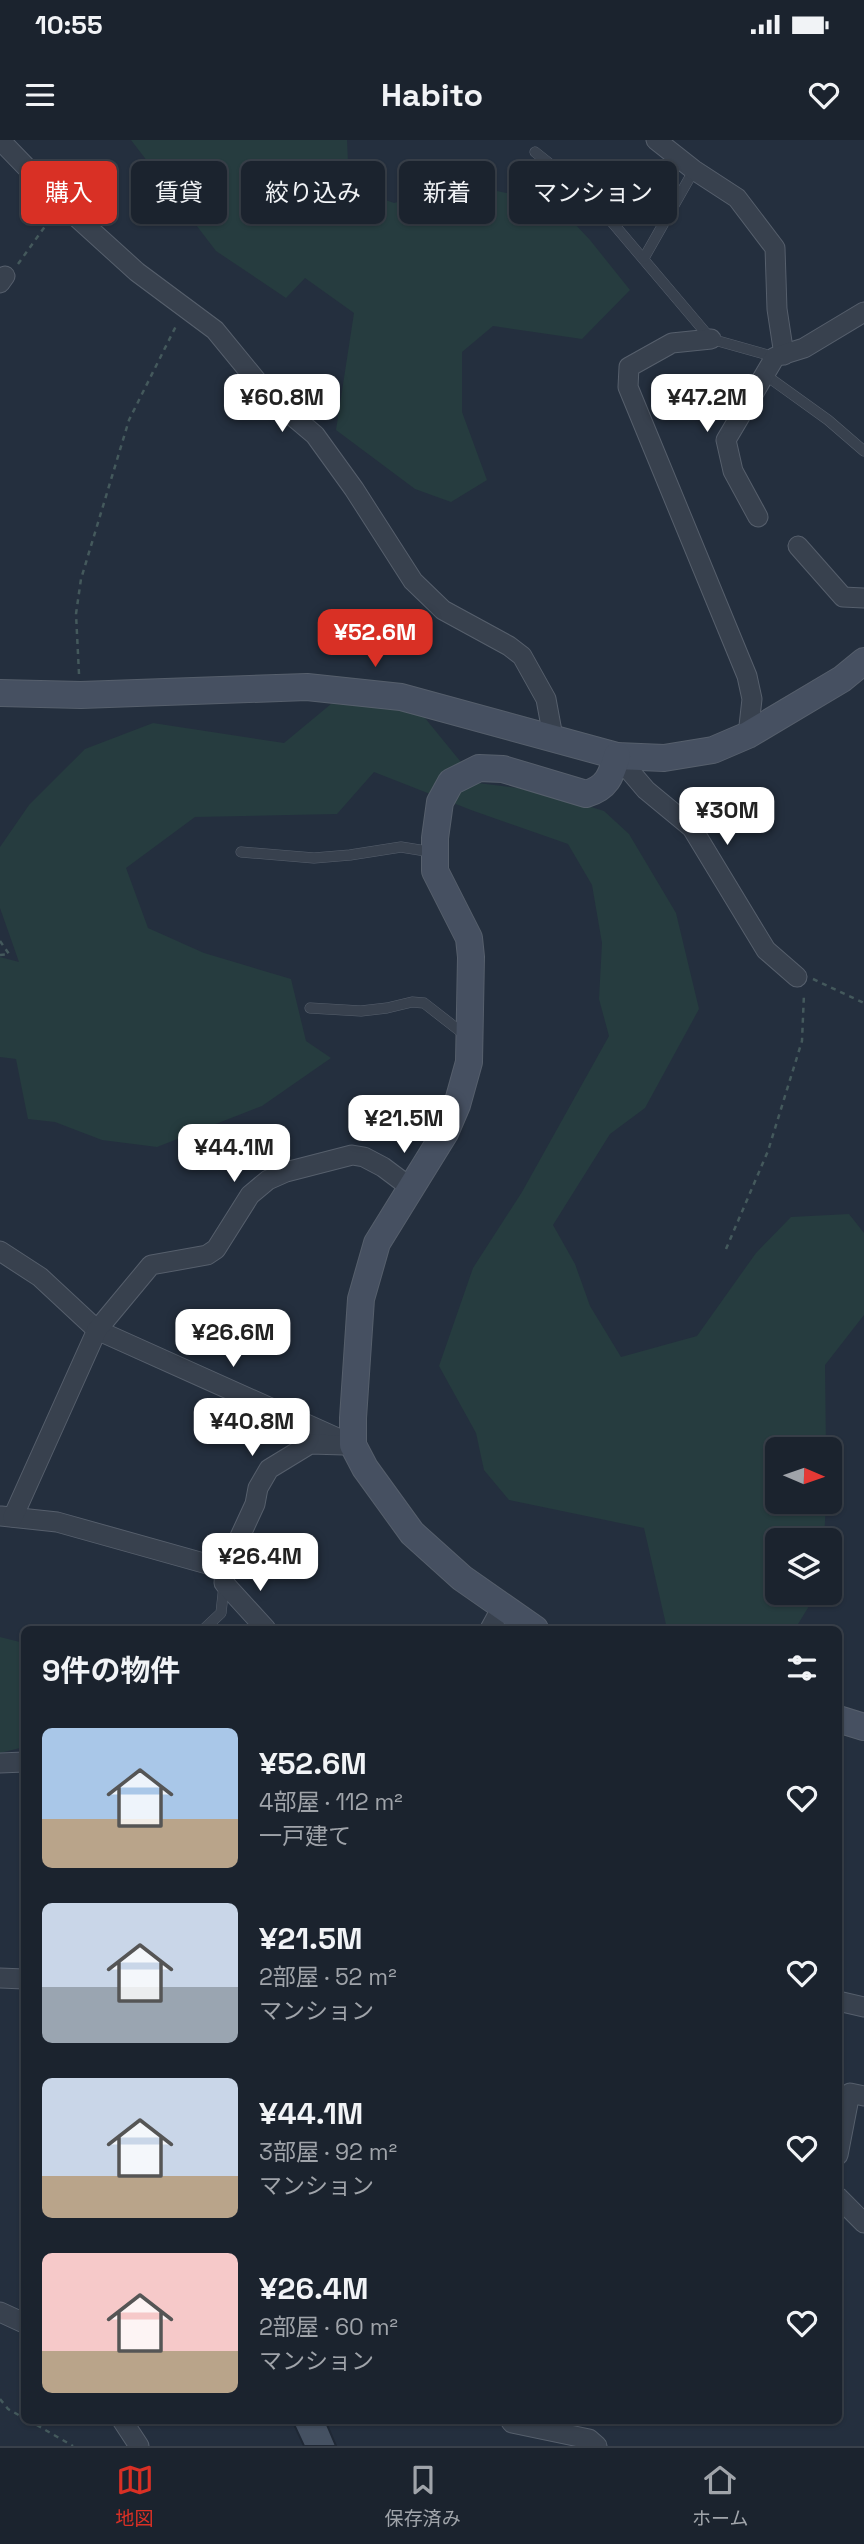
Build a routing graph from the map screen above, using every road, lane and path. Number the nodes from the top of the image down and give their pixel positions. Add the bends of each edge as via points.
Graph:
1 (0, 140) edge
2 (656, 140) edge
3 (534, 152) dead end
4 (21, 162) edge
5 (694, 170) junction
6 (48, 224) edge
7 (84, 224) edge
8 (644, 258) junction
9 (2, 280) edge
10 (186, 307) junction
11 (864, 312) edge
12 (711, 339) junction
13 (779, 356) junction
14 (764, 374) junction
15 (864, 451) edge
16 (758, 517) dead end
17 (797, 545) dead end
18 (864, 598) edge
19 (864, 661) edge
20 (0, 693) edge
21 (81, 695) junction
22 (748, 735) junction
23 (553, 737) junction
24 (617, 756) junction
25 (242, 852) dead end
26 (435, 852) junction
27 (0, 941) edge
28 (0, 955) edge
29 (797, 977) junction
30 (864, 1003) edge
31 (310, 1008) dead end
32 (469, 1039) junction
33 (411, 1188) junction
34 (726, 1249) dead end
35 (0, 1251) edge
36 (97, 1330) junction
37 (353, 1445) junction
38 (6, 1516) edge
39 (224, 1576) junction
40 (496, 1618) edge
41 (207, 1626) edge
42 (264, 1626) edge
43 (524, 1626) edge
44 (842, 1720) edge
45 (864, 1727) edge
46 (21, 1762) edge
47 (0, 1763) edge
48 (0, 1978) edge
49 (21, 1979) edge
50 (842, 2002) edge
51 (864, 2007) edge
52 (864, 2096) edge
53 (842, 2135) edge
54 (842, 2201) edge
55 (864, 2223) edge
56 (0, 2312) edge
57 (21, 2322) edge
58 (0, 2399) edge
59 (21, 2416) edge
60 (36, 2424) edge
61 (125, 2424) edge
62 (516, 2424) edge
63 (73, 2446) edge
64 (139, 2446) edge
65 (597, 2446) edge

1 - 4 street
2 - 5 street
3 - 8 lane via 589,195
5 - 8 lane
5 - 13 street via 737,198 775,248
6 - 9 path
7 - 10 street via 137,272
8 - 12 lane
10 - 21 path via 129,421 80,579 76,614
10 - 23 street via 215,330 270,397 315,435 413,582 443,610 522,656 546,699
11 - 13 street via 804,348
12 - 13 lane
12 - 22 street via 671,343 629,367 628,387 747,676 752,699
13 - 14 street
14 - 15 lane
14 - 16 street via 726,440 733,471
17 - 18 street via 843,597
19 - 22 street
20 - 21 street
21 - 23 street via 307,687 401,697
22 - 24 street via 713,750 664,758
23 - 24 street
24 - 26 street via 610,779 599,791 586,794 503,769 479,768 451,782 440,802
24 - 29 street via 646,790 692,828 766,950
25 - 26 lane via 314,858 401,847
26 - 32 street via 435,871 469,938
27 - 28 path via 9,954
29 - 30 path
29 - 34 path via 805,995 802,1041 768,1151
31 - 32 lane via 361,1011 425,1003
32 - 33 street via 469,1062 457,1105
33 - 36 street via 383,1167 352,1155 276,1176 250,1195 216,1249 207,1255 151,1265
33 - 37 street via 377,1243 361,1299
35 - 36 street via 40,1277
36 - 37 street
36 - 38 street
37 - 39 street via 310,1444 269,1469
37 - 40 street via 412,1533 462,1578
38 - 39 street via 57,1522
39 - 41 lane via 221,1613
39 - 42 street
40 - 43 street
44 - 45 street
46 - 47 street
48 - 49 street
50 - 51 street
52 - 53 street via 850,2094
54 - 55 street
56 - 57 street
58 - 59 path
60 - 63 path
61 - 64 street
62 - 65 street via 589,2439

